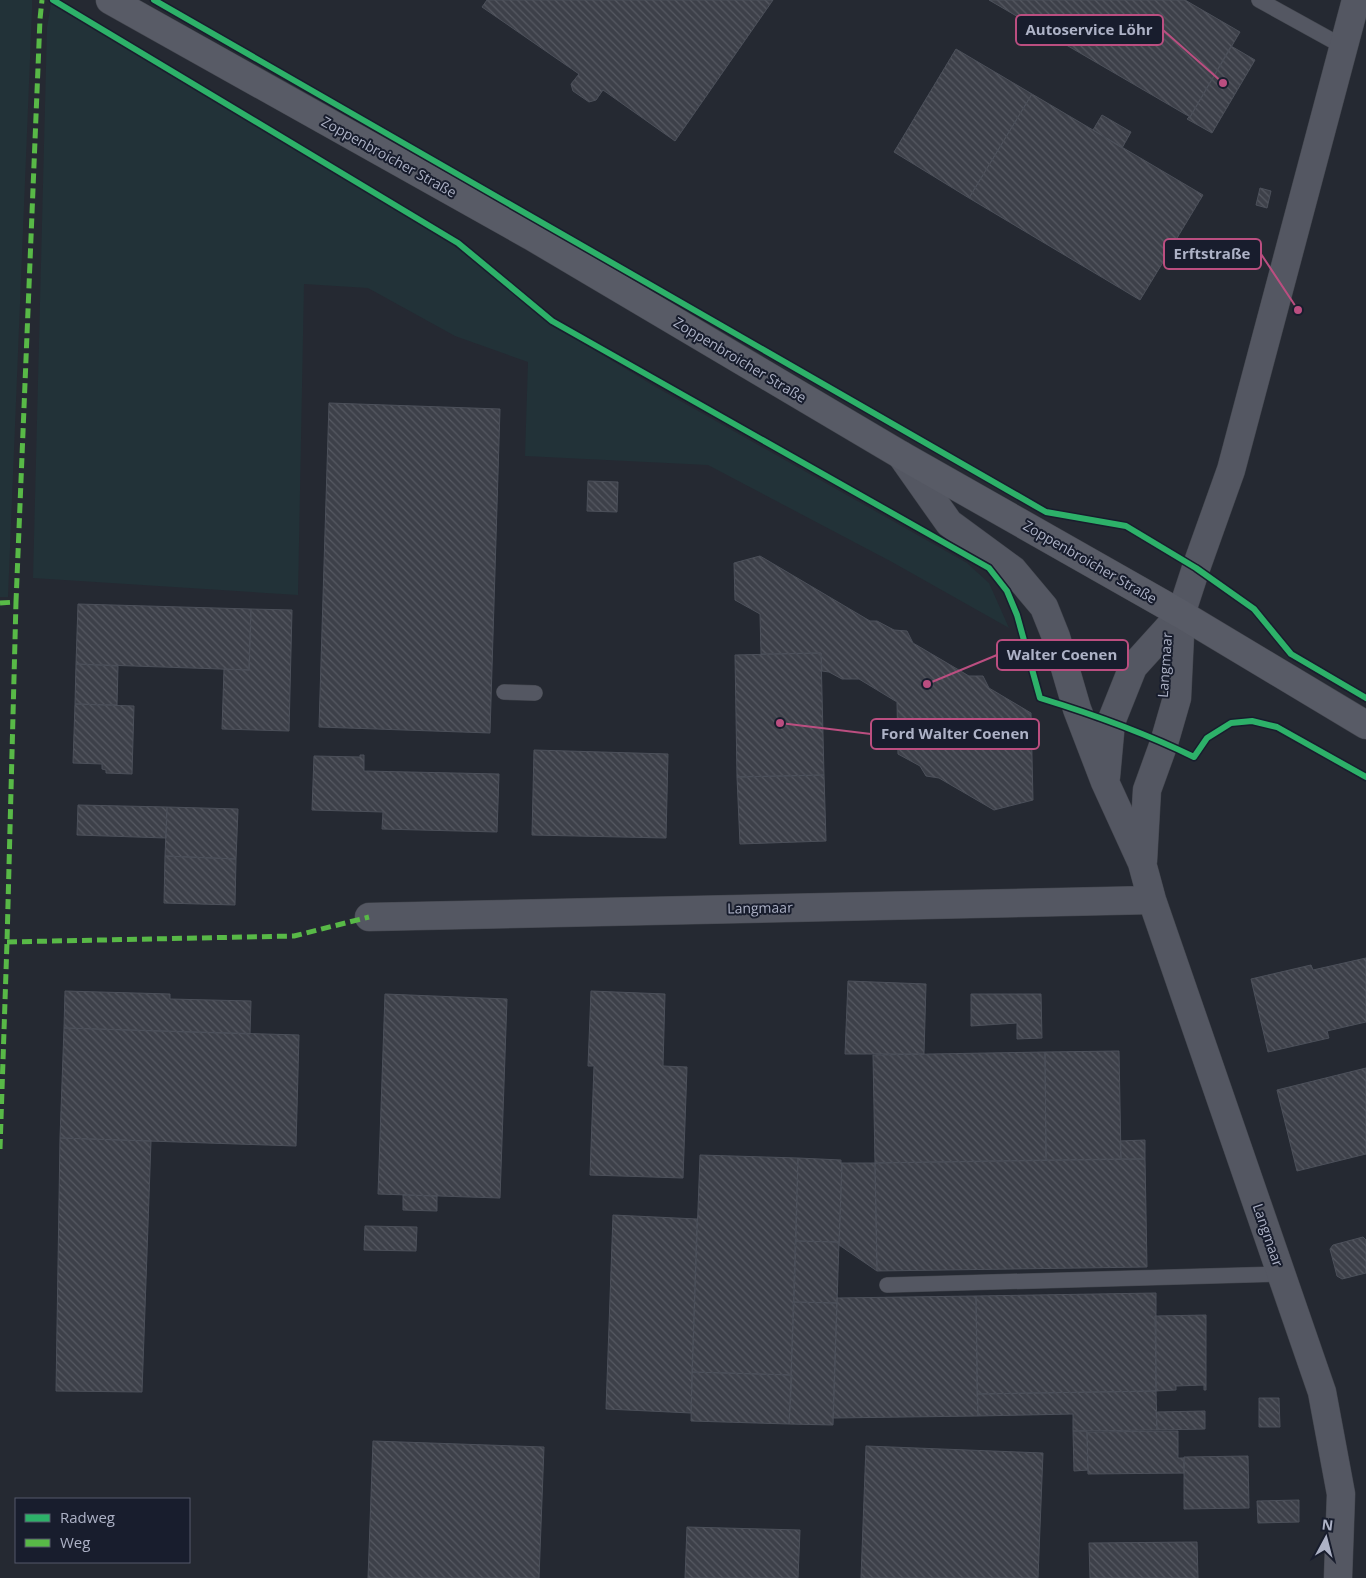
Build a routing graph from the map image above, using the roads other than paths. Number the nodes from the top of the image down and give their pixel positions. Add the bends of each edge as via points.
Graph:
1 (110, 0) edge
2 (1260, 0) edge
3 (1354, 25) edge
4 (901, 454) junction
5 (1181, 614) junction
6 (504, 692) dead end
7 (535, 693) dead end
8 (1366, 725) edge
9 (1105, 782) junction
10 (1142, 863) junction
11 (1152, 900) junction
12 (369, 917) dead end
13 (1281, 1274) junction
14 (887, 1285) dead end
15 (1338, 1578) edge

1 - 4 main road, Zoppenbroicher Straße via 531,236
2 - 3 lane
3 - 5 street via 1231,470
4 - 5 main road, Zoppenbroicher Straße
4 - 9 street, Langmaar via 949,522 1014,570 1044,607 1077,710
5 - 8 main road, Zoppenbroicher Straße
5 - 9 street, Langmaar via 1133,668 1111,722
5 - 10 street, Langmaar via 1178,698 1147,790
6 - 7 lane
9 - 10 street, Langmaar
10 - 11 street, Langmaar
11 - 12 street, Langmaar
11 - 13 street, Langmaar
13 - 14 lane
13 - 15 street, Langmaar via 1322,1392 1341,1494

